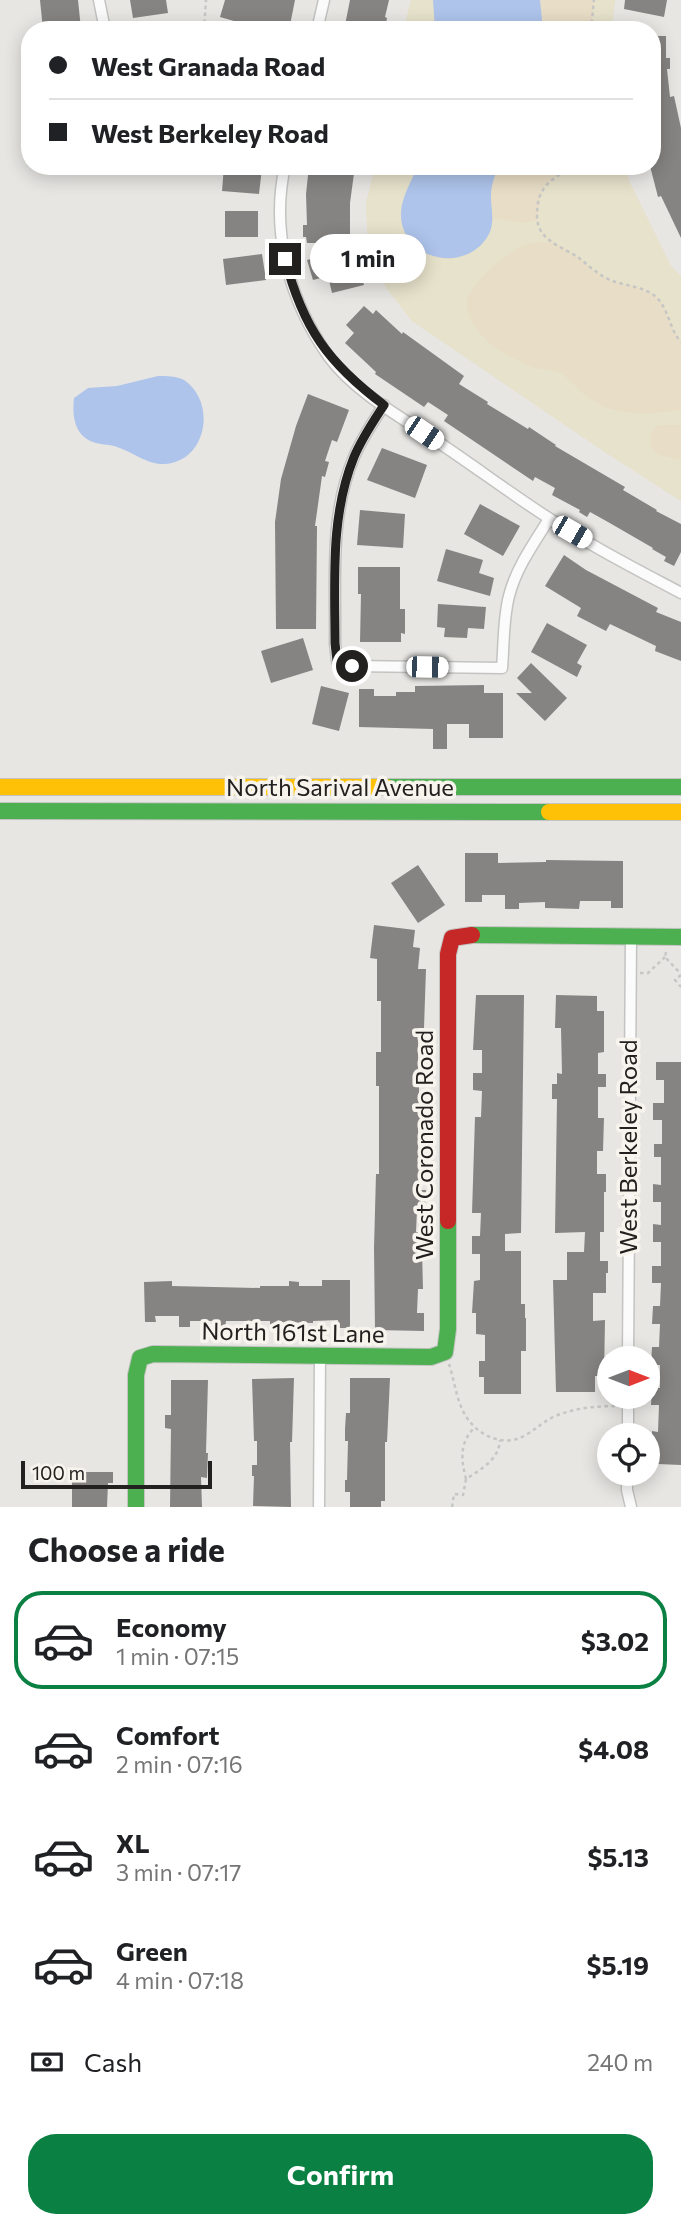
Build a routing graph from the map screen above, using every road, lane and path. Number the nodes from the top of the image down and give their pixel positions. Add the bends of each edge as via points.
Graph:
1 (99, 0) edge
2 (206, 0) edge
3 (324, 0) edge
4 (594, 0) edge
5 (103, 21) edge
6 (205, 21) edge
7 (319, 21) edge
8 (592, 21) edge
9 (284, 175) edge
10 (559, 175) edge
11 (681, 342) edge
12 (384, 405) junction
13 (549, 519) junction
14 (681, 593) edge
15 (0, 786) edge
16 (681, 787) edge
17 (0, 811) edge
18 (681, 812) edge
19 (631, 937) junction
20 (674, 937) edge
21 (665, 957) junction
22 (631, 973) junction
23 (681, 974) edge
24 (681, 987) edge
25 (628, 1346) edge
26 (445, 1352) junction
27 (320, 1355) junction
28 (597, 1406) edge
29 (475, 1427) junction
30 (500, 1440) junction
31 (466, 1479) junction
32 (627, 1486) edge
33 (136, 1507) edge
34 (319, 1507) edge
35 (452, 1507) edge
36 (631, 1507) edge

1 - 5 street
2 - 6 path
3 - 7 street
4 - 8 path
9 - 12 street via 281,240 301,308 330,358
10 - 11 path via 542,190 537,211 540,232 606,278 654,295
12 - 13 street
12 - 13 street via 355,454 341,494 336,534 337,661 352,666 502,667 508,597 520,566
13 - 14 street
15 - 16 main road, North Sarival Avenue
17 - 18 main road, North Sarival Avenue
19 - 20 main road
19 - 22 street, West Berkeley Road
19 - 26 main road, West Coronado Road via 452,938 448,954
20 - 21 path
21 - 22 path via 648,973
21 - 23 path
22 - 25 street, West Berkeley Road
23 - 24 path via 676,980
26 - 27 main road, North 161st Lane via 431,1357
26 - 29 path via 461,1408
27 - 33 main road, North 161st Lane via 153,1354 140,1358 136,1375
27 - 34 street
28 - 30 path via 573,1410 518,1439
29 - 30 path
29 - 31 path via 462,1452
30 - 31 path via 498,1452
31 - 35 path via 463,1495 454,1494
32 - 36 street

